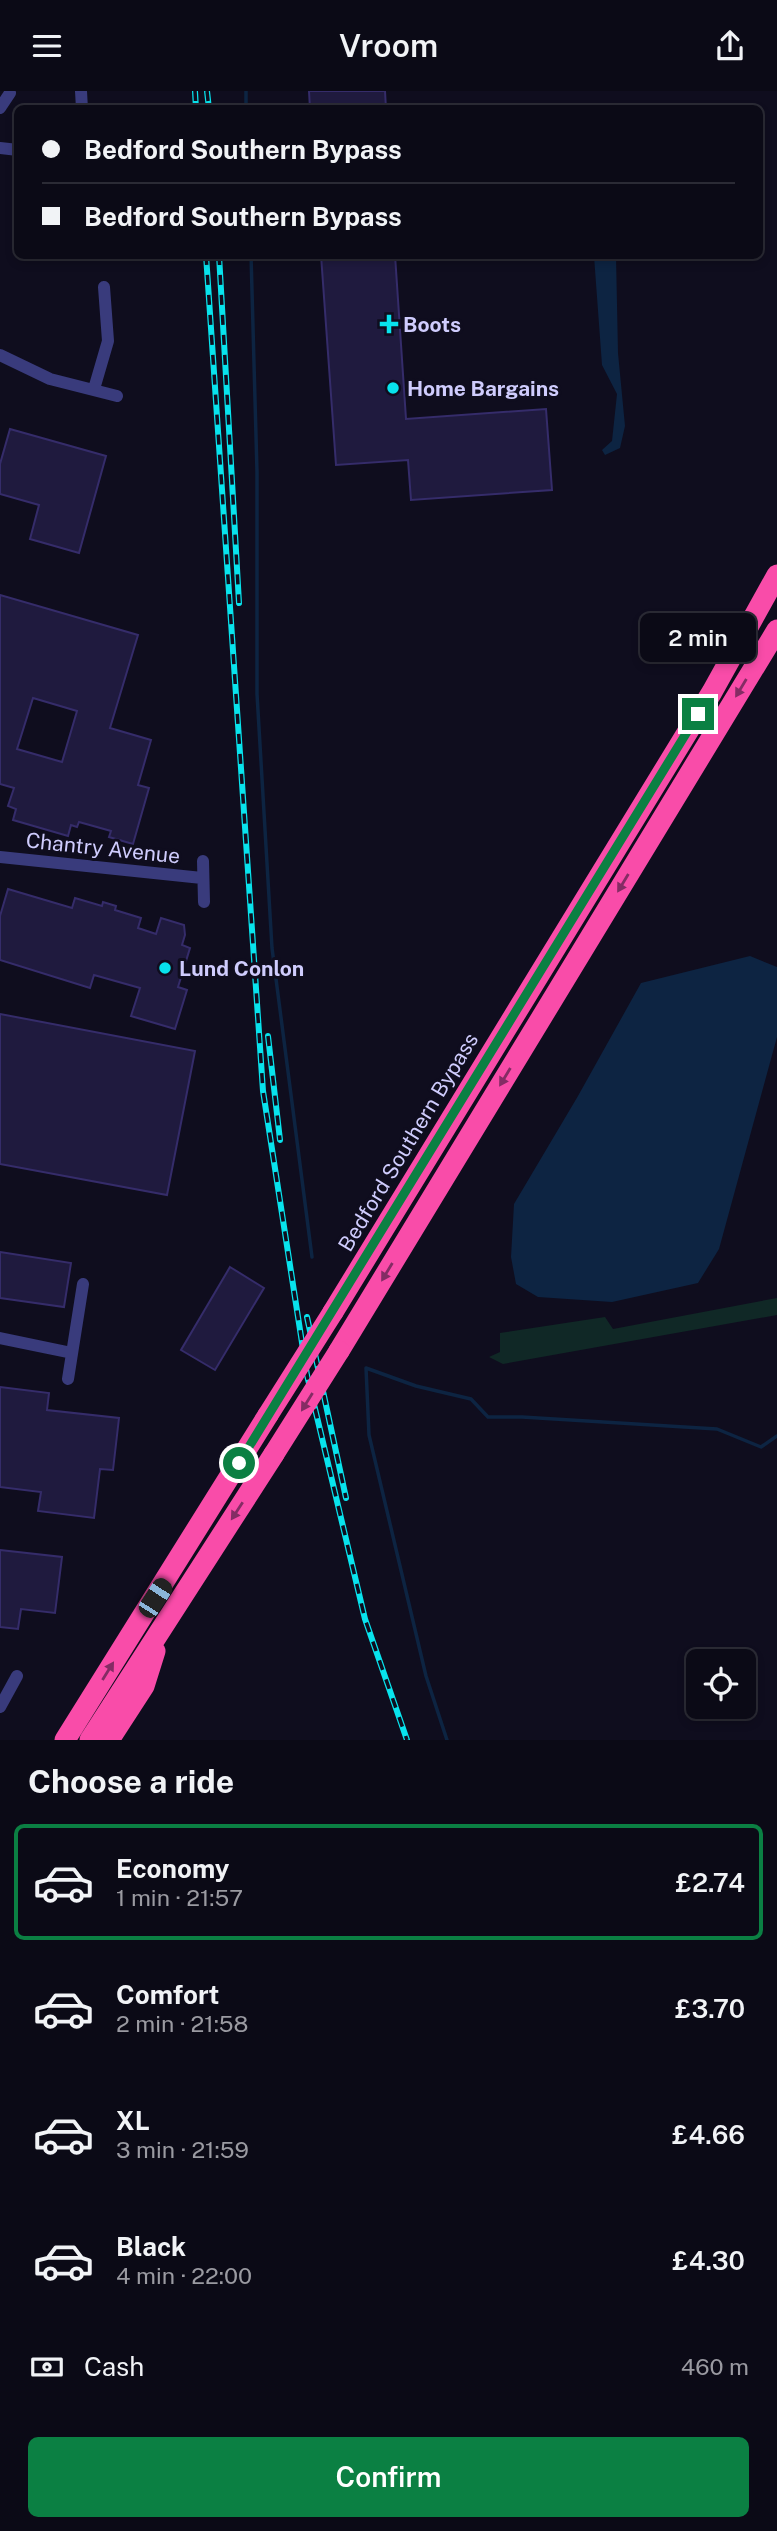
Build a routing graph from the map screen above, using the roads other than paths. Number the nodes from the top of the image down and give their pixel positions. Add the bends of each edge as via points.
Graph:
1 (10, 93) dead end
2 (0, 108) edge
3 (104, 287) dead end
4 (0, 355) edge
5 (94, 389) junction
6 (117, 396) dead end
7 (777, 575) edge
8 (777, 630) edge
9 (0, 857) edge
10 (203, 861) dead end
11 (202, 878) junction
12 (204, 902) dead end
13 (83, 1284) dead end
14 (0, 1338) edge
15 (72, 1353) junction
16 (68, 1379) dead end
17 (164, 1623) junction
18 (17, 1676) dead end
19 (0, 1707) edge
20 (73, 1737) edge
21 (109, 1740) edge

1 - 2 street
3 - 5 street via 108,341
4 - 5 street via 50,379
5 - 6 street
20 -> 7 highway, Bedford Southern Bypass, bridge via 712,692
8 -> 17 highway, bridge via 340,1351
9 - 11 street, Chantry Avenue
10 - 11 street
11 - 12 street
13 - 15 street
14 - 15 street
15 - 16 street
17 - 20 highway
17 - 21 highway via 144,1686
18 - 19 street

